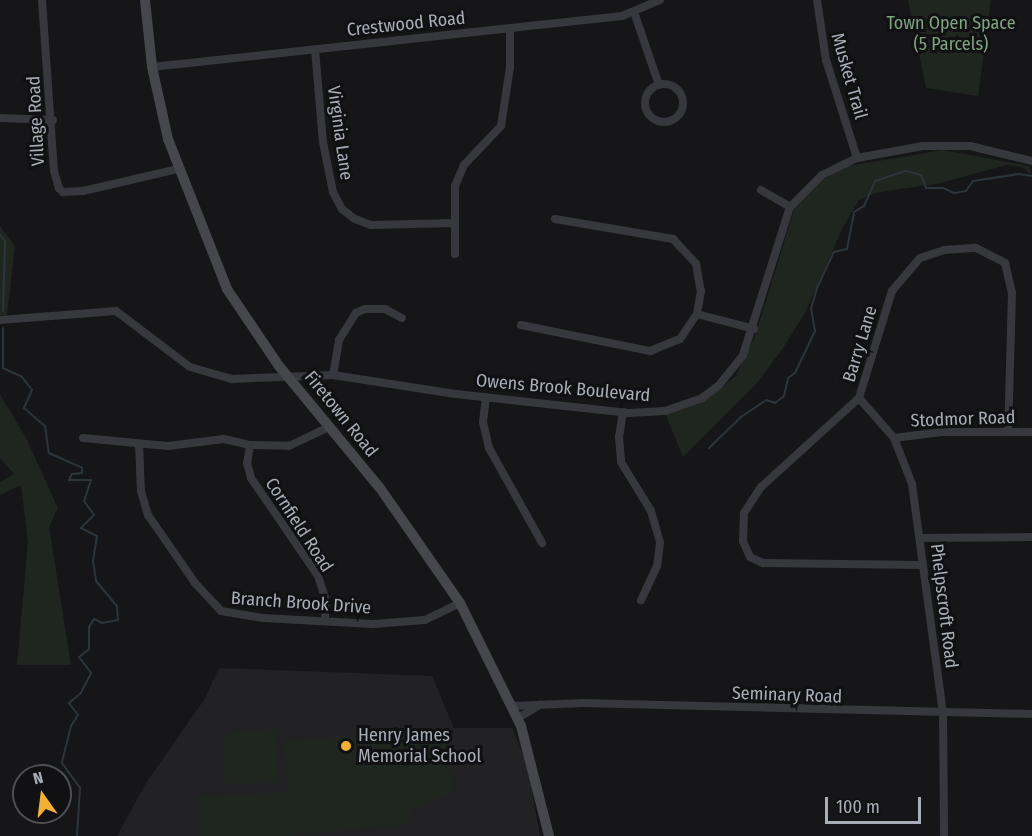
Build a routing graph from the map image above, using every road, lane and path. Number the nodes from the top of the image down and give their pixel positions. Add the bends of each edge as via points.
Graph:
1 (42, 0) edge
2 (145, 0) edge
3 (660, 0) edge
4 (817, 0) edge
5 (634, 12) junction
6 (510, 28) junction
7 (315, 49) junction
8 (152, 67) junction
9 (659, 85) junction
10 (0, 118) edge
11 (53, 120) junction
12 (857, 159) junction
13 (1031, 159) edge
14 (178, 169) junction
15 (761, 190) dead end
16 (790, 207) junction
17 (555, 219) dead end
18 (455, 224) junction
19 (455, 254) dead end
20 (697, 314) junction
21 (402, 318) dead end
22 (0, 320) edge
23 (521, 326) dead end
24 (754, 329) junction
25 (333, 375) junction
26 (291, 379) junction
27 (486, 397) junction
28 (859, 398) junction
29 (623, 412) junction
30 (329, 427) junction
31 (1008, 432) junction
32 (1032, 432) edge
33 (83, 438) dead end
34 (894, 438) junction
35 (139, 444) junction
36 (250, 445) junction
37 (1032, 537) edge
38 (920, 538) junction
39 (542, 543) dead end
40 (923, 565) junction
41 (641, 600) dead end
42 (460, 603) junction
43 (325, 620) junction
44 (541, 704) junction
45 (513, 706) junction
46 (943, 713) junction
47 (1032, 714) edge
48 (518, 718) junction
49 (549, 836) edge
50 (944, 836) edge

1 - 11 street, Village Road
2 - 8 street, Firetown Road
3 - 5 street, Crestwood Road
4 - 12 street, Musket Trail via 826,60
5 - 6 street, Crestwood Road
5 - 9 street
6 - 7 street, Crestwood Road
6 - 18 street via 504,117 498,132 457,178
7 - 8 street, Crestwood Road
7 - 18 street, Virginia Lane via 324,150 333,192 342,209 371,225
8 - 14 street, Firetown Road
9 - 9 street via 676,88 683,99 681,111 673,120 654,120 646,110 648,92
10 - 11 street
11 - 14 street, Village Road via 54,171 63,192
12 - 13 street, Owens Brook Boulevard via 943,145 995,150
12 - 16 street, Owens Brook Boulevard via 822,175
14 - 26 street, Firetown Road via 227,289 256,336
15 - 16 street
16 - 24 street, Owens Brook Boulevard
17 - 20 street via 642,230 673,239 696,264 701,291
18 - 19 street
20 - 23 street via 680,339 650,351
20 - 24 street
21 - 25 street via 385,309 365,309 356,314 339,340
22 - 26 street, Owens Brook Boulevard via 116,311 190,367 232,379
24 - 29 street, Owens Brook Boulevard via 733,371 702,398 665,411
25 - 26 street, Owens Brook Boulevard
25 - 27 street, Owens Brook Boulevard
26 - 30 street, Firetown Road
27 - 29 street, Owens Brook Boulevard
27 - 39 street via 483,422 489,448
28 - 31 street, Barry Lane via 892,291 921,258 944,250 976,248 1005,263 1010,279
28 - 34 street, Phelpscroft Road
28 - 40 street, Barry Lane via 760,487 744,513 743,541 750,557 763,563
29 - 41 street via 621,462 651,511 660,543 657,566
30 - 36 street via 289,446
30 - 42 street, Firetown Road via 380,488
31 - 32 street, Stodmor Road
31 - 34 street, Stodmor Road via 942,432
33 - 35 street
34 - 38 street, Phelpscroft Road via 912,484
35 - 36 street via 168,446 216,439
35 - 43 street, Branch Brook Drive via 141,491 148,514 210,601 221,611 235,615
36 - 43 street, Cornfield Road via 251,478 318,576 326,600
37 - 38 street
38 - 40 street, Phelpscroft Road
40 - 46 street, Phelpscroft Road
42 - 43 street, Branch Brook Drive via 425,620 374,624
42 - 45 street, Firetown Road
44 - 45 street, Seminary Road
44 - 46 street, Seminary Road
44 - 48 street
45 - 48 street, Firetown Road
46 - 47 street, Seminary Road
46 - 50 street, Phelpscroft Road
48 - 49 street, Firetown Road

